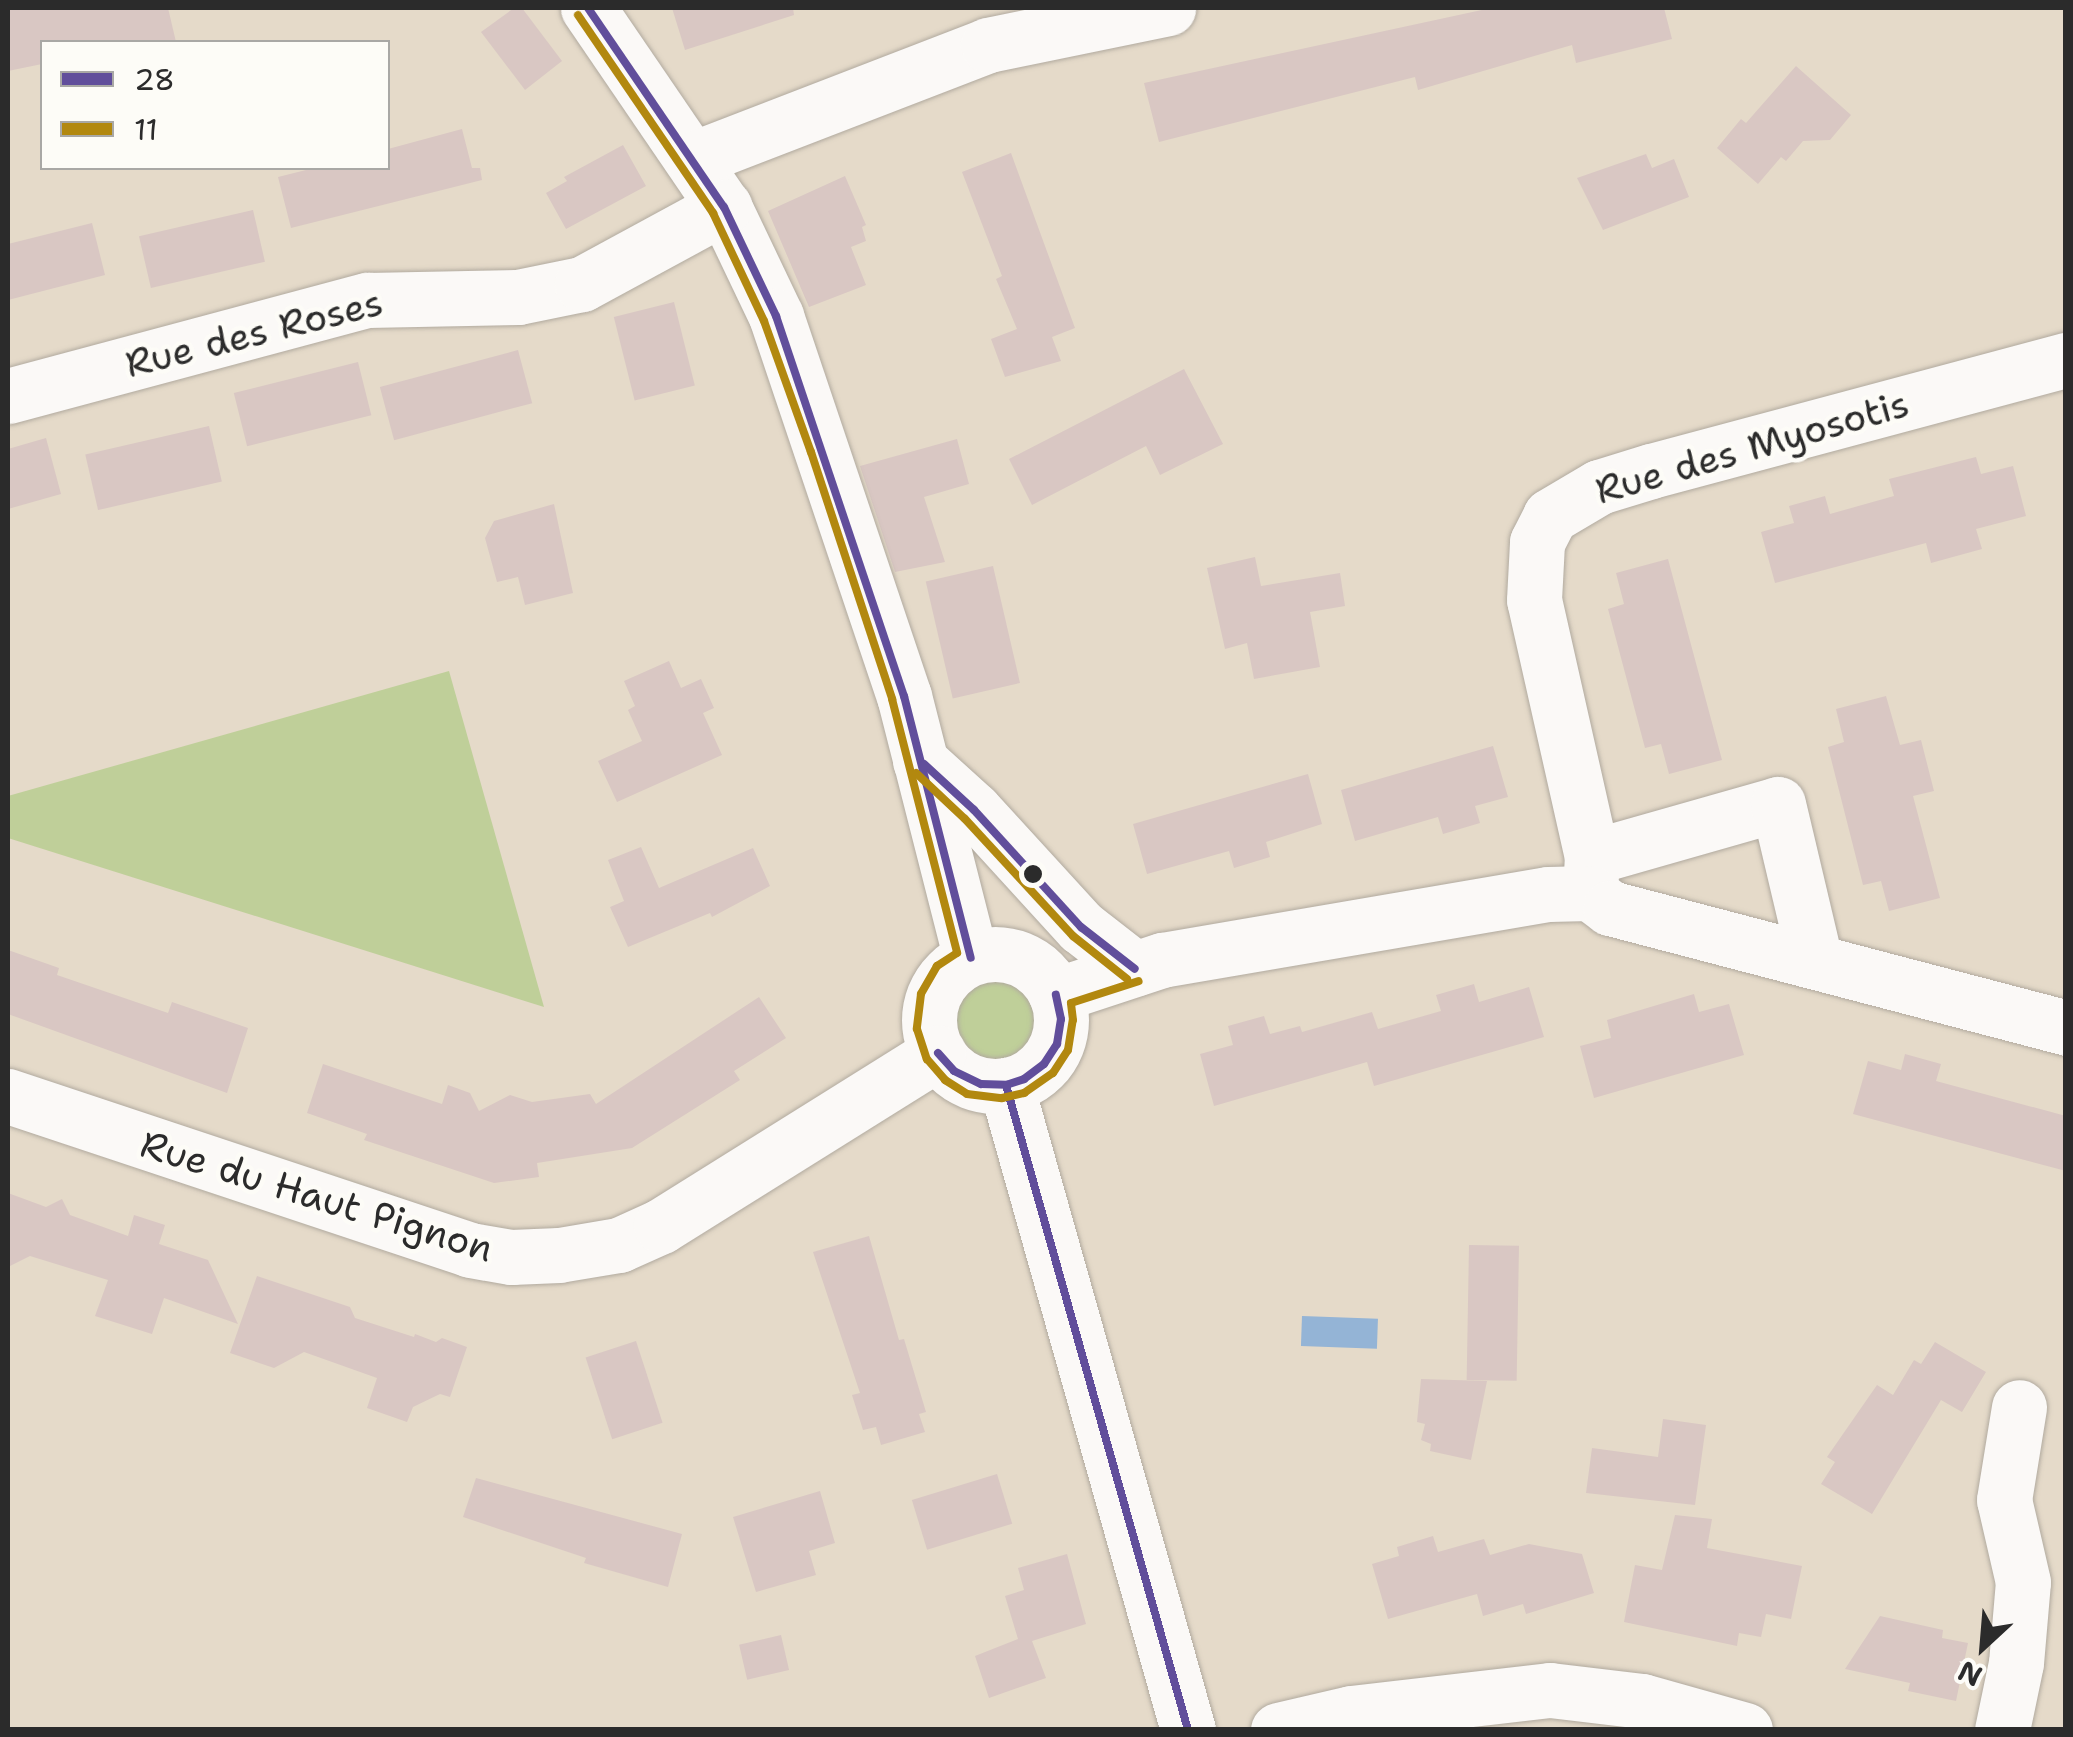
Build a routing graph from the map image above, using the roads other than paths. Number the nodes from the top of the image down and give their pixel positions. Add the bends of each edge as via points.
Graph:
1 (588, 8) edge
2 (1168, 8) edge
3 (692, 159) junction
4 (724, 207) junction
5 (2066, 360) edge
6 (8, 396) edge
7 (920, 761) junction
8 (1591, 875) junction
9 (972, 958) junction
10 (1815, 962) junction
11 (1135, 969) junction
12 (1056, 995) junction
13 (2066, 1028) edge
14 (938, 1052) junction
15 (1006, 1085) junction
16 (8, 1096) edge
17 (2019, 1407) dead end
18 (1640, 1715) edge
19 (1188, 1730) edge
20 (1278, 1730) edge
21 (1745, 1730) edge
22 (2002, 1730) edge

1 - 3 street
2 - 3 street via 988,45
3 - 4 street
4 - 6 street, Rue des Roses via 582,284 518,297 367,300
4 - 7 street via 776,316 818,431
5 - 8 street, Rue des Myosotis via 1650,471 1599,488 1550,516 1537,542 1534,600
7 - 9 street
7 - 11 street via 1080,927
8 - 10 street via 1610,908
8 - 10 street via 1778,804
8 - 11 street via 1529,897
9 - 12 street via 1019,958 1037,968
9 - 14 street via 949,972 932,997 929,1028
10 - 13 street
11 - 12 street
12 - 15 street via 1061,1024 1053,1052 1033,1074
14 - 15 street via 962,1077
14 - 16 street, Rue du Haut Pignon via 661,1226 620,1245 560,1255 470,1250
15 - 19 street
17 - 22 street via 2004,1500 2023,1582
18 - 20 street via 1550,1690 1351,1713
18 - 21 street

